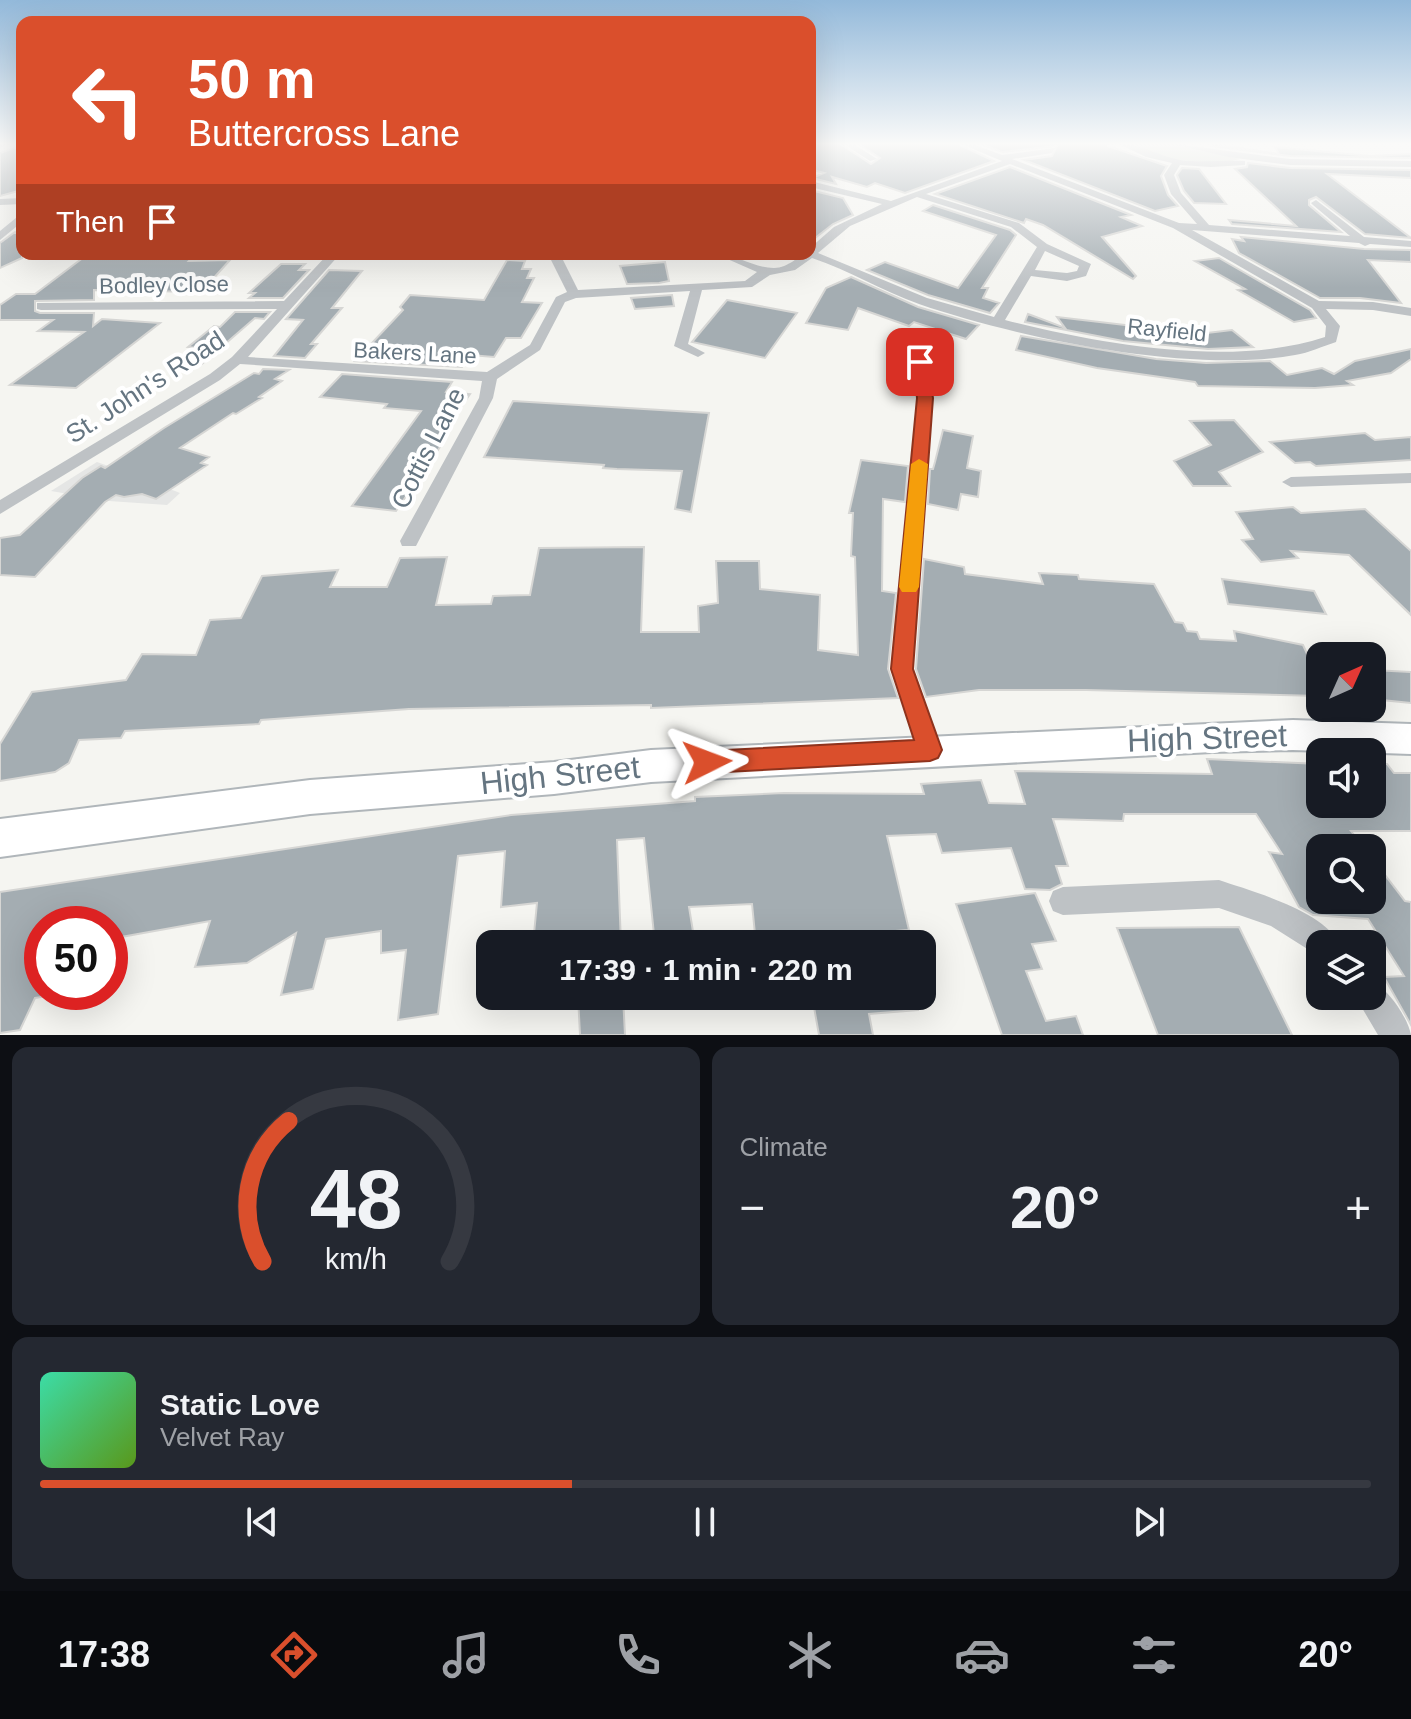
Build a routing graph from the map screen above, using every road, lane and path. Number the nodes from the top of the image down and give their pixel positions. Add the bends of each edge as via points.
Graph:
1 (848, 191) edge
2 (923, 191) edge
3 (1086, 191) edge
4 (1175, 191) edge
5 (916, 194) junction
6 (1316, 203) dead end
7 (892, 204) junction
8 (16, 222) edge
9 (1177, 226) junction
10 (1207, 229) junction
11 (0, 237) edge
12 (1365, 243) junction
13 (1411, 244) edge
14 (1043, 246) junction
15 (816, 249) edge
16 (816, 257) edge
17 (329, 260) edge
18 (557, 260) edge
19 (738, 260) edge
20 (801, 260) edge
21 (767, 271) junction
22 (1026, 272) junction
23 (696, 287) junction
24 (574, 294) junction
25 (288, 305) junction
26 (1316, 305) junction
27 (41, 306) dead end
28 (1411, 312) edge
29 (996, 324) junction
30 (698, 353) dead end
31 (237, 360) junction
32 (920, 362) dead end
33 (490, 377) junction
34 (1411, 478) edge
35 (1291, 482) dead end
36 (0, 508) edge
37 (409, 541) dead end
38 (1411, 739) edge
39 (930, 750) junction
40 (0, 838) edge
41 (1063, 901) dead end
42 (1306, 932) edge
43 (1380, 1010) edge
44 (1397, 1035) edge

1 - 7 street
2 - 5 street
3 - 9 street
4 - 10 street
5 - 7 street
5 - 14 street via 1015,225
6 - 12 street
7 - 15 street via 842,226
8 - 11 street
9 - 10 street
9 - 26 street
10 - 12 street
12 - 13 street
14 - 22 street
14 - 22 street via 1085,264 1082,274
16 - 29 street, Rayfield via 924,302
17 - 25 street, St. John's Road
18 - 24 street
19 - 21 street
20 - 21 street via 787,269
21 - 23 street via 748,284
22 - 29 street
23 - 24 street
23 - 30 street via 681,346
24 - 33 street, Bakers Lane via 560,300 535,347
25 - 27 street, Bodley Close
25 - 31 street, St. John's Road
26 - 28 street
26 - 29 street, Rayfield via 1333,326 1331,339 1266,356 1092,343
31 - 33 street, Bakers Lane
31 - 36 street, St. John's Road
32 - 39 street via 925,398 902,669
33 - 37 street, Cottis Lane via 486,398
34 - 35 street
38 - 39 main road, High Street via 1293,735
39 - 40 main road, High Street via 651,766 310,797
41 - 42 street via 1219,894 1279,914
43 - 44 street

